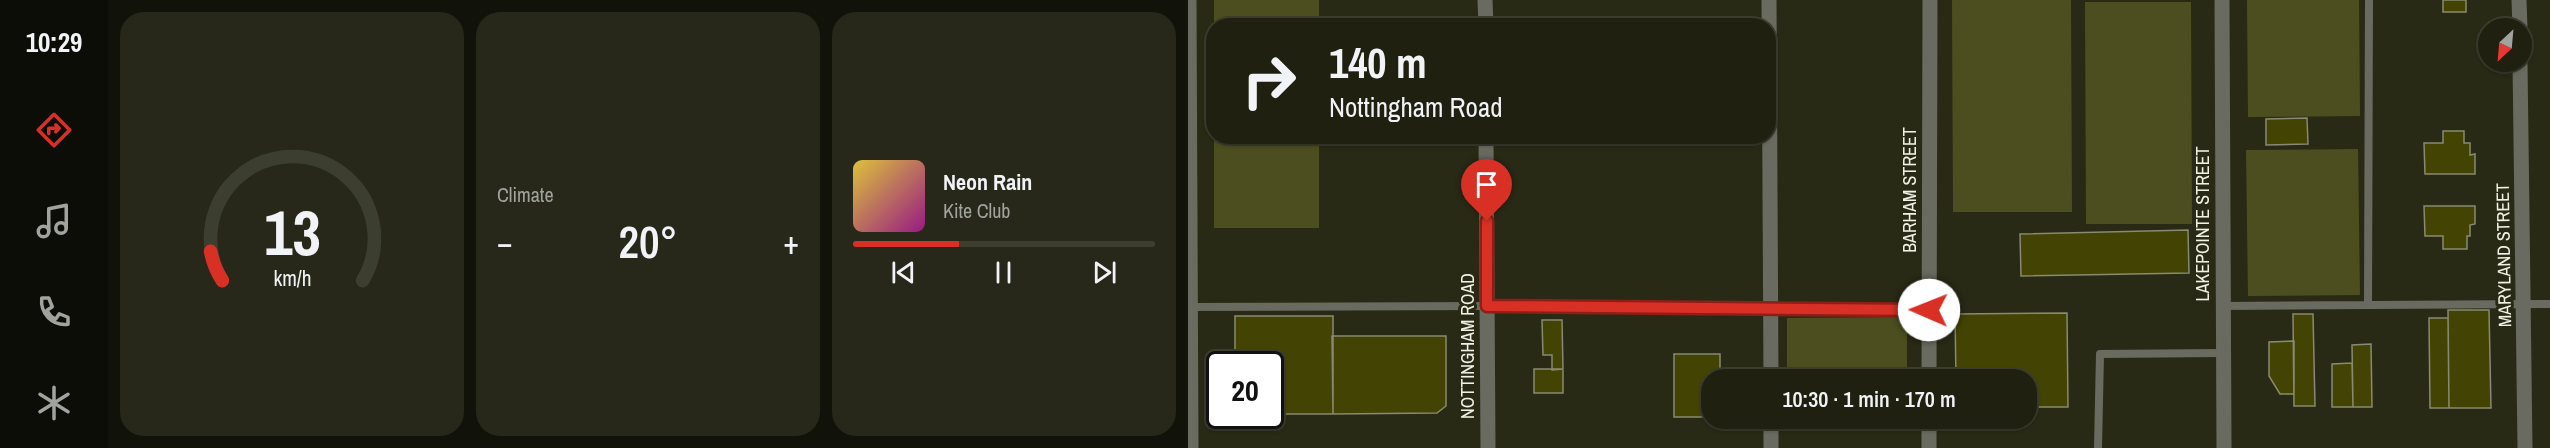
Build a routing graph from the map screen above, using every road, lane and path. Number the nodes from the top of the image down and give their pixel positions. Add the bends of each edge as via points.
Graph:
1 (1189, 0) edge
2 (1485, 0) edge
3 (1769, 0) edge
4 (1930, 0) edge
5 (2222, 0) edge
6 (2368, 0) edge
7 (2519, 0) edge
8 (1486, 18) edge
9 (1769, 18) edge
10 (2520, 18) edge
11 (2520, 72) edge
12 (1486, 144) edge
13 (1769, 144) edge
14 (2524, 304) junction
15 (2550, 304) edge
16 (2368, 305) junction
17 (1487, 306) junction
18 (2223, 306) junction
19 (1189, 307) edge
20 (1770, 308) junction
21 (1929, 310) junction
22 (2222, 353) junction
23 (1771, 369) edge
24 (1929, 369) edge
25 (1771, 429) edge
26 (1929, 429) edge
27 (1191, 448) edge
28 (1488, 448) edge
29 (1771, 448) edge
30 (1929, 448) edge
31 (2098, 448) edge
32 (2224, 448) edge
33 (2525, 448) edge

1 - 19 street
2 - 8 street
3 - 9 street
4 - 21 street, BARHAM STREET
5 - 18 street, LAKEPOINTE STREET
6 - 16 lane
7 - 10 street
11 - 14 street, MARYLAND STREET
12 - 17 street, NOTTINGHAM ROAD
13 - 20 street
14 - 15 lane
14 - 16 lane
14 - 33 street, MARYLAND STREET
16 - 18 lane
17 - 19 lane
17 - 20 lane
17 - 28 street, NOTTINGHAM ROAD
18 - 22 street, LAKEPOINTE STREET
19 - 27 street
20 - 21 lane
20 - 23 street
21 - 24 street, BARHAM STREET
22 - 31 lane via 2100,354
22 - 32 street, LAKEPOINTE STREET
25 - 29 street
26 - 30 street

